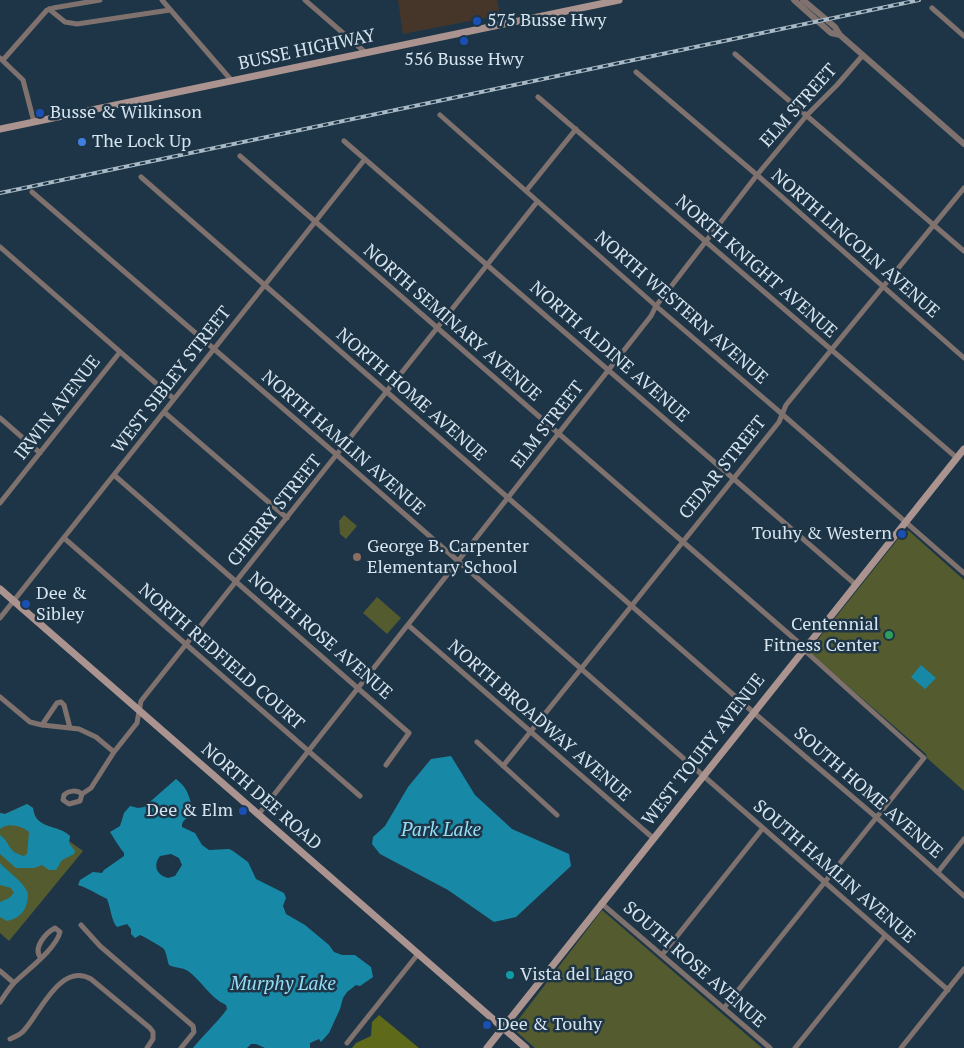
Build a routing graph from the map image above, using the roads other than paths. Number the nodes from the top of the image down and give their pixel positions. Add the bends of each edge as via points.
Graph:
1 (100, 0) edge
2 (162, 0) edge
3 (305, 0) edge
4 (619, 0) edge
5 (794, 0) edge
6 (803, 0) edge
7 (932, 8) dead end
8 (49, 9) junction
9 (170, 10) junction
10 (840, 35) junction
11 (964, 36) edge
12 (366, 53) junction
13 (735, 54) dead end
14 (863, 55) junction
15 (1, 59) edge
16 (636, 72) dead end
17 (232, 81) junction
18 (538, 97) dead end
19 (440, 115) dead end
20 (807, 115) junction
21 (34, 122) junction
22 (0, 129) edge
23 (576, 129) junction
24 (344, 141) dead end
25 (964, 144) edge
26 (240, 156) dead end
27 (365, 159) junction
28 (757, 175) junction
29 (141, 177) dead end
30 (964, 188) edge
31 (526, 191) junction
32 (32, 192) dead end
33 (537, 202) junction
34 (315, 222) junction
35 (934, 225) junction
36 (705, 241) junction
37 (0, 247) edge
38 (964, 252) edge
39 (487, 265) junction
40 (264, 286) junction
41 (883, 287) junction
42 (656, 306) junction
43 (437, 329) junction
44 (214, 349) junction
45 (831, 350) junction
46 (120, 352) junction
47 (964, 358) edge
48 (609, 370) junction
49 (387, 392) junction
50 (174, 399) junction
51 (164, 412) junction
52 (782, 414) junction
53 (0, 418) edge
54 (558, 434) junction
55 (964, 449) edge
56 (40, 453) junction
57 (337, 455) junction
58 (956, 458) junction
59 (114, 475) junction
60 (733, 478) junction
61 (508, 498) junction
62 (0, 504) edge
63 (287, 518) junction
64 (904, 521) junction
65 (64, 538) junction
66 (682, 542) junction
67 (458, 561) junction
68 (964, 573) edge
69 (236, 581) junction
70 (855, 584) junction
71 (0, 589) edge
72 (14, 601) junction
73 (631, 605) junction
74 (0, 618) edge
75 (408, 625) junction
76 (186, 645) junction
77 (803, 650) junction
78 (581, 668) junction
79 (358, 688) junction
80 (0, 697) edge
81 (139, 712) junction
82 (753, 712) junction
83 (42, 725) junction
84 (70, 728) junction
85 (530, 731) junction
86 (477, 742) dead end
87 (114, 752) junction
88 (308, 752) junction
89 (386, 765) dead end
90 (503, 766) junction
91 (703, 775) junction
92 (82, 794) dead end
93 (360, 796) dead end
94 (557, 814) dead end
95 (258, 815) junction
96 (876, 817) junction
97 (763, 828) junction
98 (653, 838) junction
99 (964, 839) edge
100 (938, 872) junction
101 (824, 881) junction
102 (964, 896) edge
103 (601, 904) junction
104 (81, 925) dead end
105 (885, 936) junction
106 (418, 954) junction
107 (662, 955) junction
108 (41, 958) junction
109 (964, 969) edge
110 (0, 971) edge
111 (14, 983) junction
112 (948, 990) junction
113 (0, 1002) edge
114 (724, 1008) junction
115 (502, 1028) junction
116 (10, 1039) dead end
117 (347, 1043) dead end
118 (147, 1048) edge
119 (181, 1048) edge
120 (487, 1048) edge
121 (526, 1048) edge
122 (770, 1048) edge
123 (795, 1048) edge
124 (901, 1048) edge

1 - 8 street
2 - 9 street
3 - 12 street
4 - 12 main road, BUSSE HIGHWAY
5 - 10 street via 832,33
6 - 10 street via 836,27
7 - 11 street
8 - 9 street via 66,22 77,24
8 - 15 street
9 - 17 street
10 - 14 street
12 - 17 main road, BUSSE HIGHWAY
13 - 20 street
14 - 20 street, ELM STREET
14 - 25 street
15 - 21 street via 23,80
16 - 28 street, NORTH LINCOLN AVENUE
17 - 21 main road, BUSSE HIGHWAY
18 - 23 street, NORTH KNIGHT AVENUE
19 - 31 street, NORTH WESTERN AVENUE
20 - 28 street, ELM STREET
20 - 35 street
21 - 22 main road, BUSSE HIGHWAY
23 - 31 street
23 - 36 street, NORTH KNIGHT AVENUE
24 - 27 street, NORTH ALDINE AVENUE
26 - 34 street, NORTH SEMINARY AVENUE
27 - 34 street, WEST SIBLEY STREET
27 - 39 street, NORTH ALDINE AVENUE
28 - 36 street, ELM STREET
28 - 41 street, NORTH LINCOLN AVENUE
29 - 40 street, NORTH HOME AVENUE
30 - 35 street, CEDAR STREET
31 - 33 street, NORTH WESTERN AVENUE
32 - 44 street, NORTH HAMLIN AVENUE
33 - 39 street, CHERRY STREET
33 - 42 street, NORTH WESTERN AVENUE
34 - 40 street, WEST SIBLEY STREET
34 - 43 street, NORTH SEMINARY AVENUE
35 - 38 street
35 - 41 street, CEDAR STREET
36 - 42 street, ELM STREET
36 - 45 street, NORTH KNIGHT AVENUE
37 - 46 street
39 - 43 street, CHERRY STREET
39 - 48 street, NORTH ALDINE AVENUE
40 - 44 street, WEST SIBLEY STREET
40 - 49 street, NORTH HOME AVENUE
41 - 45 street, CEDAR STREET
41 - 47 street, NORTH LINCOLN AVENUE
42 - 48 street, ELM STREET
42 - 52 street, NORTH WESTERN AVENUE
43 - 49 street, CHERRY STREET
43 - 54 street, NORTH SEMINARY AVENUE
44 - 50 street, WEST SIBLEY STREET
44 - 57 street, NORTH HAMLIN AVENUE
45 - 52 street, CEDAR STREET
45 - 58 street, NORTH KNIGHT AVENUE
46 - 50 street
46 - 56 street, IRWIN AVENUE
48 - 54 street, ELM STREET
48 - 60 street, NORTH ALDINE AVENUE
49 - 57 street, CHERRY STREET
49 - 61 street, NORTH HOME AVENUE
50 - 51 street, WEST SIBLEY STREET
51 - 59 street, WEST SIBLEY STREET
51 - 63 street
52 - 60 street, CEDAR STREET
52 - 64 street, NORTH WESTERN AVENUE
53 - 56 street
54 - 61 street, ELM STREET
54 - 66 street, NORTH SEMINARY AVENUE
55 - 58 main road, WEST TOUHY AVENUE
56 - 62 street, IRWIN AVENUE
57 - 63 street, CHERRY STREET
57 - 67 street, NORTH HAMLIN AVENUE
58 - 64 main road, WEST TOUHY AVENUE
59 - 65 street, WEST SIBLEY STREET
59 - 69 street, NORTH ROSE AVENUE
60 - 66 street, CEDAR STREET
60 - 70 street, NORTH ALDINE AVENUE
61 - 67 street, ELM STREET
61 - 73 street, NORTH HOME AVENUE
63 - 69 street, CHERRY STREET
64 - 68 street, NORTH WESTERN AVENUE
64 - 70 main road, WEST TOUHY AVENUE
65 - 72 street, WEST SIBLEY STREET
65 - 76 street, NORTH REDFIELD COURT
66 - 73 street, CEDAR STREET
66 - 77 street, NORTH SEMINARY AVENUE via 798,642
67 - 75 street, ELM STREET
67 - 78 street, NORTH HAMLIN AVENUE
69 - 76 street, CHERRY STREET
69 - 79 street, NORTH ROSE AVENUE
70 - 77 main road, WEST TOUHY AVENUE
71 - 72 main road, NORTH DEE ROAD
72 - 74 street, WEST SIBLEY STREET
72 - 81 main road, NORTH DEE ROAD
73 - 78 street, CEDAR STREET
73 - 82 street, NORTH HOME AVENUE
75 - 79 street, ELM STREET
75 - 85 street, NORTH BROADWAY AVENUE
76 - 81 street, CHERRY STREET via 141,701
76 - 88 street, NORTH REDFIELD COURT
77 - 82 main road, WEST TOUHY AVENUE
77 - 96 street, NORTH SEMINARY AVENUE via 924,758
78 - 85 street, CEDAR STREET
78 - 91 street, NORTH HAMLIN AVENUE
79 - 88 street, ELM STREET
79 - 89 street, NORTH ROSE AVENUE via 409,733
80 - 83 street via 25,719
81 - 87 street, CHERRY STREET via 137,723
81 - 95 main road, NORTH DEE ROAD
82 - 91 main road, WEST TOUHY AVENUE
82 - 96 street, SOUTH HOME AVENUE
83 - 84 street
83 - 84 street via 61,702
84 - 87 street via 87,732
85 - 90 street, CEDAR STREET
85 - 98 street, NORTH BROADWAY AVENUE
86 - 90 street
87 - 92 street, CHERRY STREET via 91,788
88 - 93 street, NORTH REDFIELD COURT
88 - 95 street, ELM STREET
90 - 94 street
91 - 97 street, SOUTH HAMLIN AVENUE
91 - 98 main road, WEST TOUHY AVENUE
95 - 106 main road, NORTH DEE ROAD
96 - 100 street, SOUTH HOME AVENUE
96 - 101 street
97 - 101 street, SOUTH HAMLIN AVENUE
97 - 107 street
98 - 103 main road, WEST TOUHY AVENUE
99 - 100 street
100 - 102 street, SOUTH HOME AVENUE
101 - 105 street, SOUTH HAMLIN AVENUE
101 - 114 street
103 - 107 street, SOUTH ROSE AVENUE
103 - 115 main road, WEST TOUHY AVENUE
104 - 119 street via 96,942 193,1026 194,1032
105 - 112 street, SOUTH HAMLIN AVENUE
105 - 123 street
106 - 115 main road, NORTH DEE ROAD
106 - 117 street
107 - 114 street, SOUTH ROSE AVENUE
108 - 108 street via 60,935 56,928 38,948
108 - 111 street
109 - 112 street
110 - 111 street
111 - 113 street
112 - 124 street
114 - 122 street, SOUTH ROSE AVENUE
115 - 120 main road, WEST TOUHY AVENUE
115 - 121 main road, NORTH DEE ROAD
116 - 118 street via 26,1029 57,985 82,976 91,979 150,1028 153,1039

